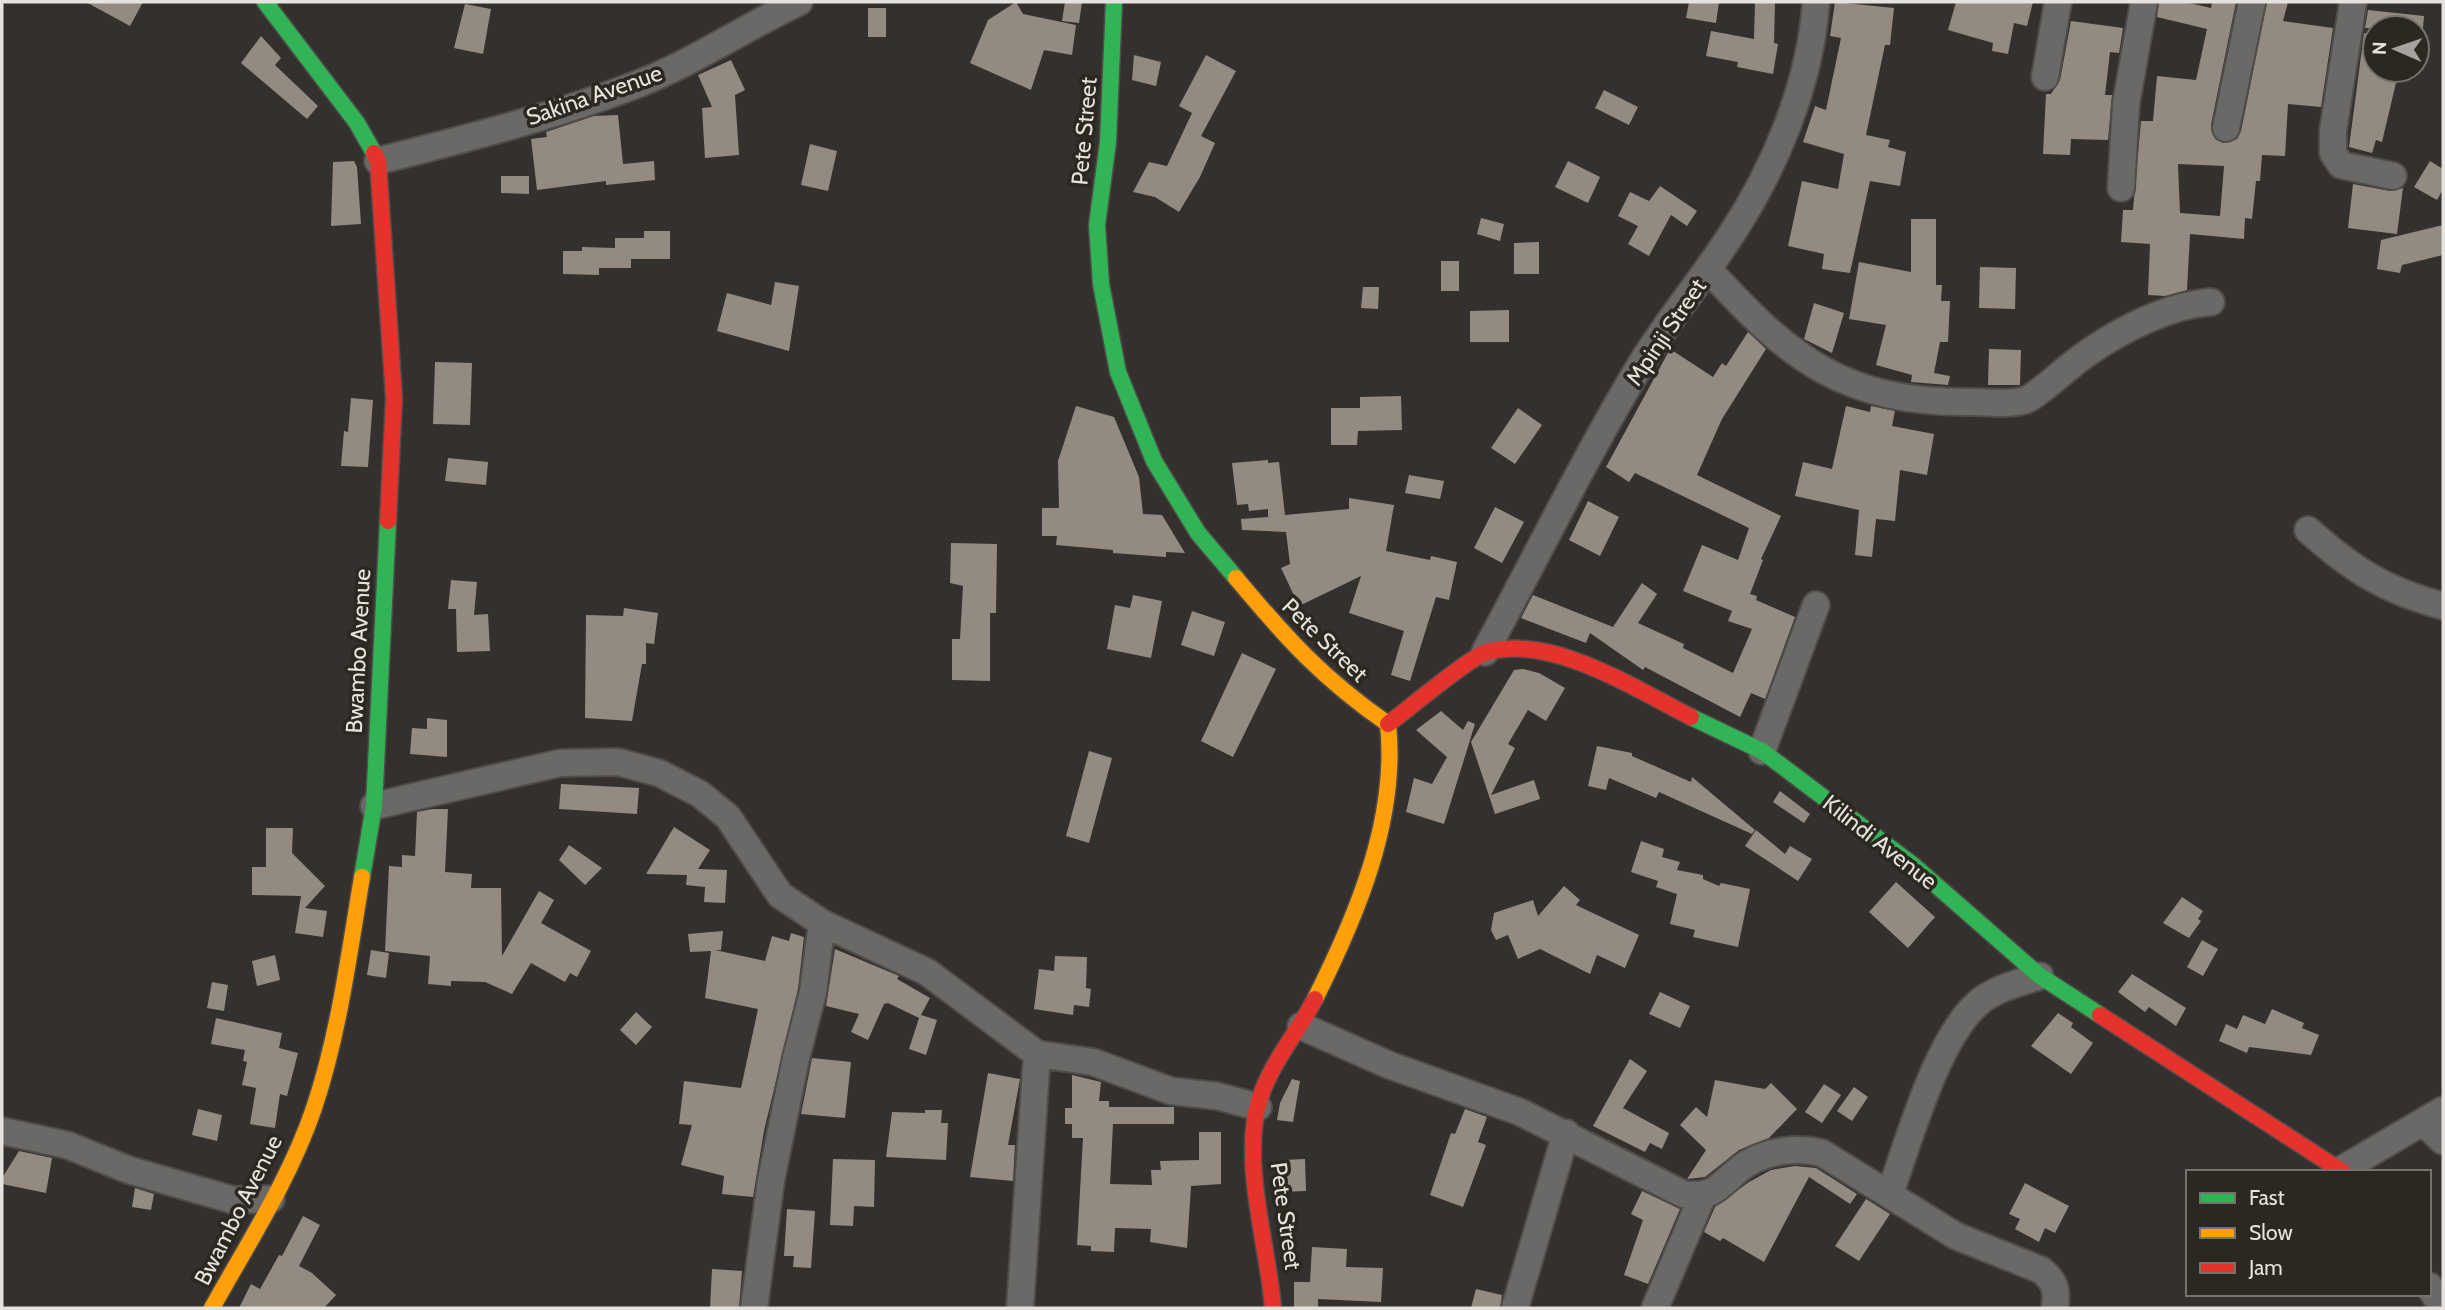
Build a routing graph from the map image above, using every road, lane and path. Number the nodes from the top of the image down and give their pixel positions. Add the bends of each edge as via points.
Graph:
1 (265, 2) edge
2 (799, 2) edge
3 (1114, 2) edge
4 (1816, 2) edge
5 (2058, 2) edge
6 (2144, 2) edge
7 (2252, 2) edge
8 (2353, 2) edge
9 (2045, 77) dead end
10 (2226, 128) dead end
11 (378, 161) junction
12 (2393, 176) dead end
13 (2121, 188) dead end
14 (1708, 269) junction
15 (2211, 302) dead end
16 (2308, 530) dead end
17 (1816, 605) dead end
18 (2443, 606) edge
19 (1485, 652) junction
20 (1388, 724) junction
21 (1762, 751) junction
22 (374, 806) junction
23 (822, 923) junction
24 (2040, 976) junction
25 (1301, 1026) junction
26 (1037, 1054) junction
27 (1258, 1107) junction
28 (2433, 1116) edge
29 (2, 1131) edge
30 (1566, 1133) junction
31 (2443, 1141) edge
32 (2340, 1170) edge
33 (2344, 1170) edge
34 (1890, 1194) junction
35 (1702, 1197) junction
36 (271, 1199) junction
37 (2431, 1289) edge
38 (212, 1308) edge
39 (754, 1308) edge
40 (1020, 1308) edge
41 (1273, 1308) edge
42 (1515, 1308) edge
43 (1655, 1308) edge
44 (2055, 1308) edge
45 (2443, 1308) edge

1 - 11 street, Bwambo Avenue via 357,122
2 - 11 street, Sakina Avenue via 638,84
3 - 20 street, Pete Street via 1108,142 1097,225 1101,284 1118,372 1154,461 1198,533 1293,647 1345,694
4 - 14 street, Mpinji Street via 1804,69 1785,134 1758,189
5 - 9 street
6 - 13 street via 2126,104
7 - 10 street
8 - 12 street via 2333,153 2341,164
11 - 22 street, Bwambo Avenue via 394,398
14 - 15 street via 1769,334 1804,360 1846,383 1924,401 2027,400 2090,351 2131,328 2191,304
14 - 19 street, Mpinji Street via 1642,363
16 - 18 street via 2366,577
17 - 21 street
19 - 20 street
19 - 21 street, Kilindi Avenue via 1524,648 1566,657
20 - 25 street, Pete Street via 1394,746 1392,780 1366,880
21 - 24 street, Kilindi Avenue via 1913,865
22 - 23 street via 560,763 618,762 659,773 700,794 728,817 780,895
22 - 36 street, Bwambo Avenue via 340,1006 314,1107 287,1174
23 - 26 street via 927,972
23 - 39 street via 813,992 771,1180
24 - 32 street, Kilindi Avenue
24 - 34 street via 1979,1002 1963,1019 1926,1096
25 - 27 street, Pete Street via 1274,1066
25 - 30 street
26 - 27 street via 1093,1062 1171,1091
26 - 40 street
27 - 41 street, Pete Street via 1254,1155
28 - 31 street
28 - 33 street
29 - 36 street via 67,1145 129,1170 233,1200
30 - 35 street via 1660,1184
30 - 42 street
34 - 35 street via 1846,1166 1807,1149 1747,1163
34 - 44 street via 1956,1236 2041,1270 2052,1278 2057,1290
35 - 43 street
36 - 38 street, Bwambo Avenue
37 - 45 street

